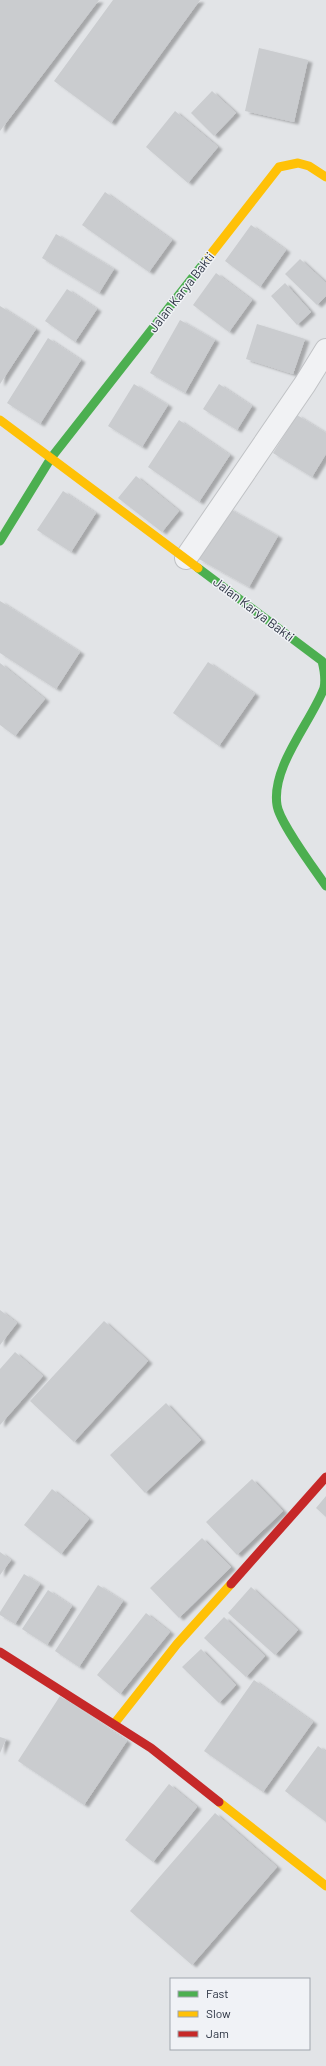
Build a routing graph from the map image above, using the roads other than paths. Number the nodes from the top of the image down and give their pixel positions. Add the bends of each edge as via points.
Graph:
1 (326, 177) edge
2 (326, 350) edge
3 (0, 420) edge
4 (51, 458) junction
5 (0, 541) edge
6 (186, 558) junction
7 (324, 658) edge
8 (326, 886) edge
9 (326, 1477) edge
10 (0, 1652) edge
11 (114, 1724) junction
12 (326, 1886) edge

1 - 4 street, Jalan Karya Bakti via 301,163 290,161 279,167
2 - 6 street via 306,384
3 - 4 street, Jalan Karya Bakti
4 - 5 street, Jalan Karya Bakti
4 - 6 street, Jalan Karya Bakti
6 - 7 street, Jalan Karya Bakti
7 - 8 street, Jalan Karya Bakti via 324,687 292,748 279,782 277,806 289,830
9 - 11 street via 177,1644
10 - 11 street
11 - 12 street via 151,1748

